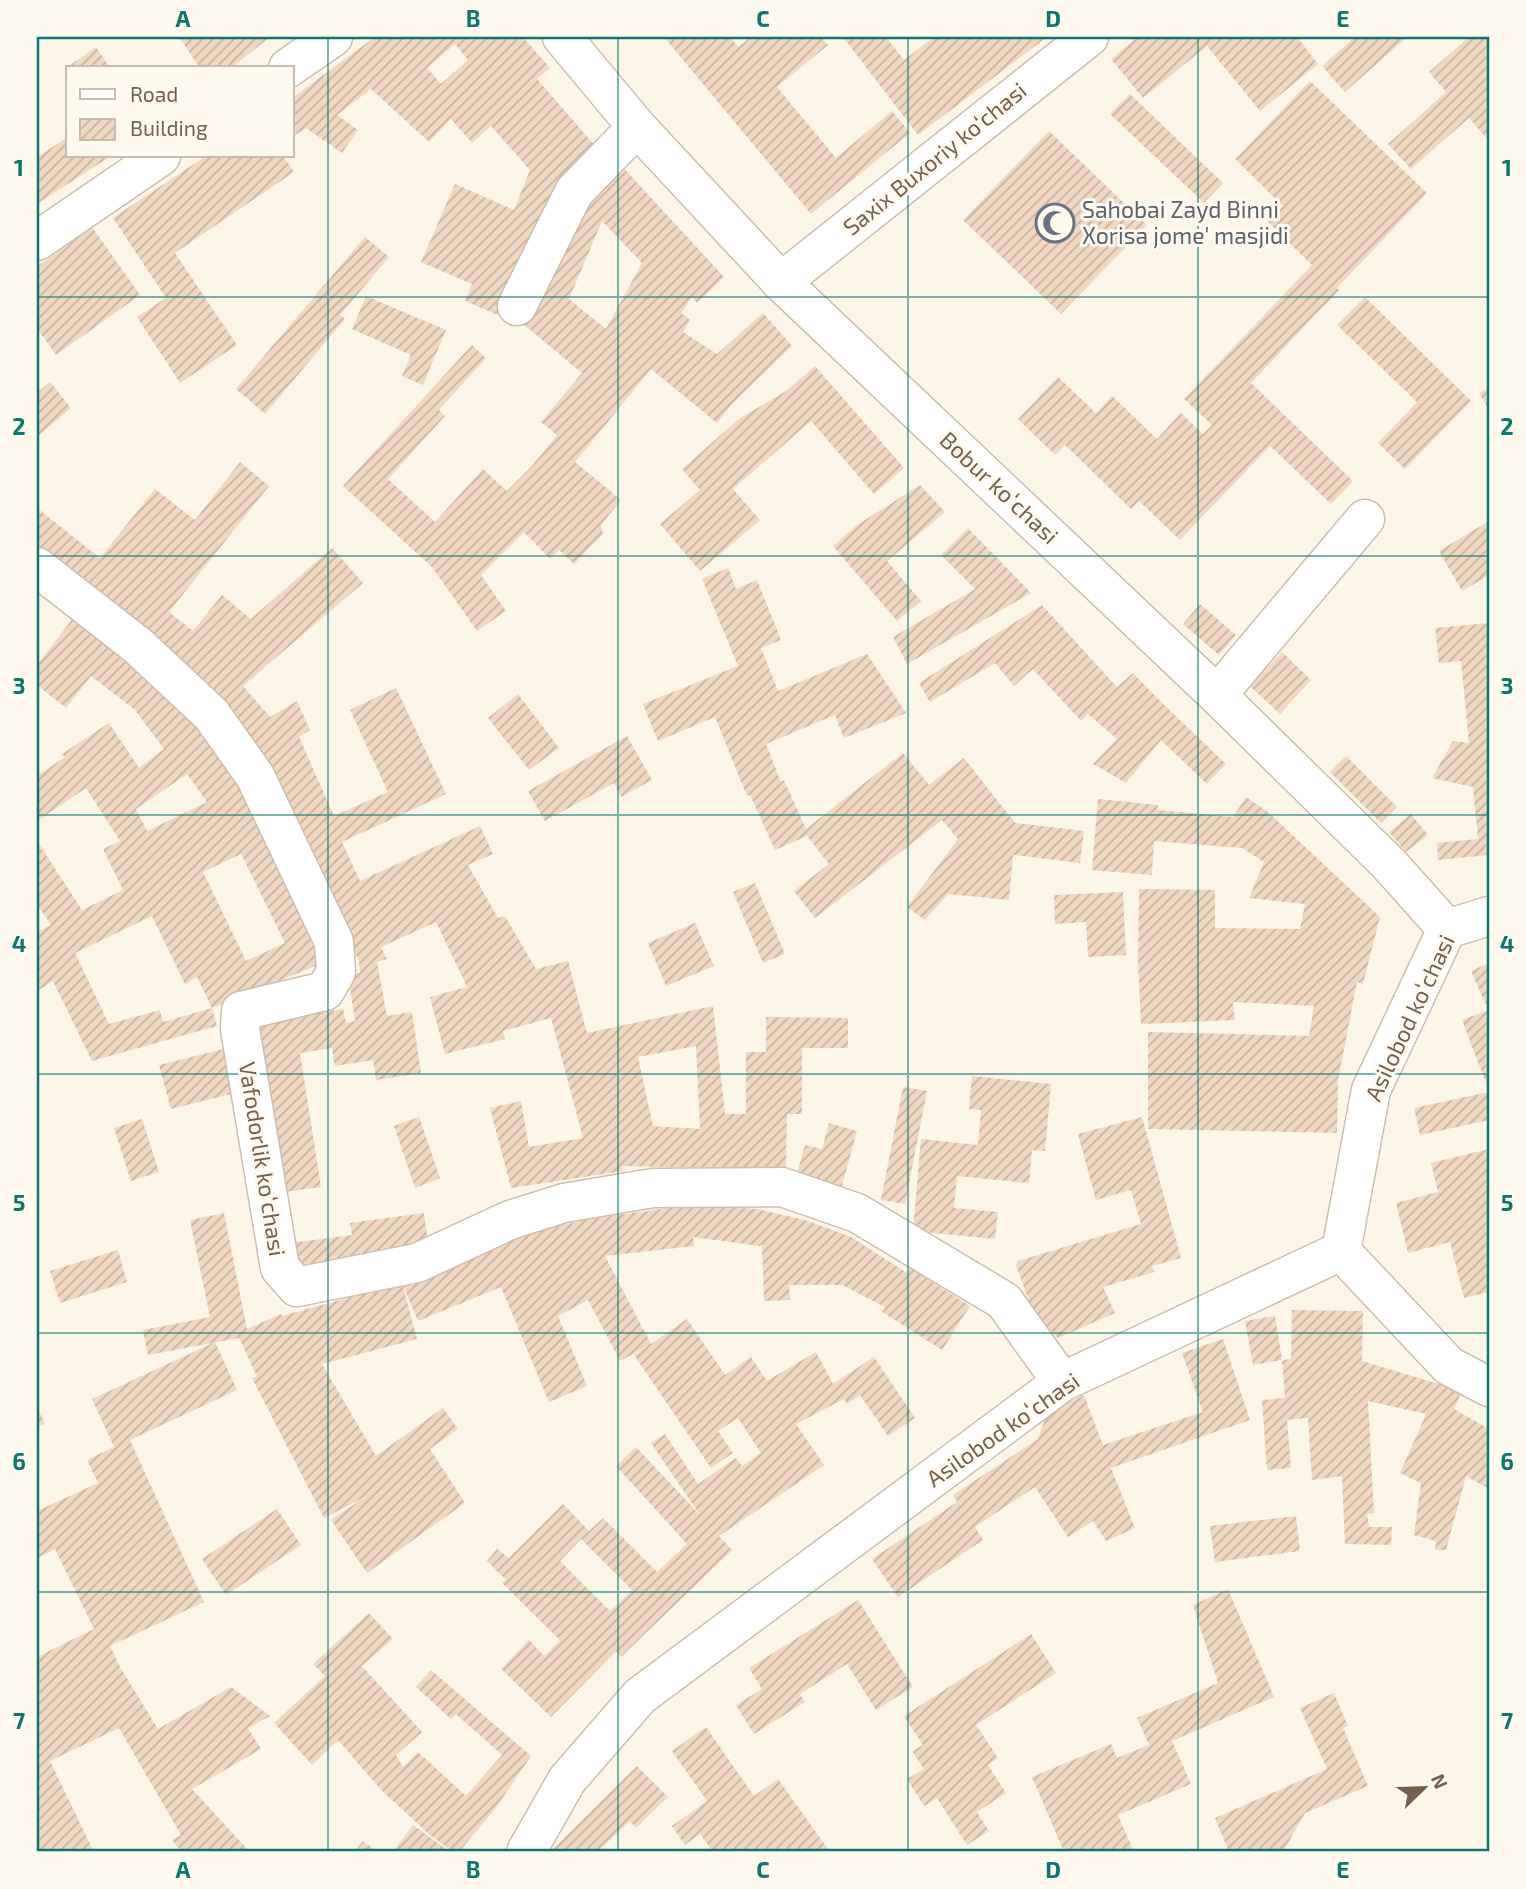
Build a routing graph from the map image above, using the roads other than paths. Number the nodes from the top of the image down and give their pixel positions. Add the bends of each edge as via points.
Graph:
1 (333, 37) edge
2 (562, 37) edge
3 (1089, 37) edge
4 (291, 66) edge
5 (637, 127) junction
6 (158, 158) edge
7 (37, 241) edge
8 (781, 282) junction
9 (517, 306) dead end
10 (1365, 519) dead end
11 (37, 567) edge
12 (1217, 695) junction
13 (1489, 916) edge
14 (1447, 929) junction
15 (1341, 1251) junction
16 (1062, 1382) junction
17 (1489, 1387) edge
18 (526, 1852) edge

1 - 4 street
2 - 5 street, Bobur koʻchasi
3 - 8 street, Saxix Buxoriy ko‘chasi
5 - 8 street, Bobur koʻchasi
5 - 9 street via 574,191
6 - 7 street
8 - 12 street, Bobur koʻchasi
10 - 12 street
11 - 16 street, Vafodorlik koʻchasi via 137,645 211,713 255,776 334,942 336,972 325,991 241,1011 240,1029 280,1268 297,1287 417,1263 510,1220 564,1203 653,1188 782,1188 857,1213 1004,1301
12 - 14 street, Bobur koʻchasi via 1390,865
13 - 14 street, Asilobod koʻchasi
14 - 15 street, Asilobod koʻchasi via 1371,1090
15 - 16 street, Asilobod koʻchasi
15 - 17 street via 1449,1366
16 - 18 street, Asilobod koʻchasi via 640,1696 568,1780

